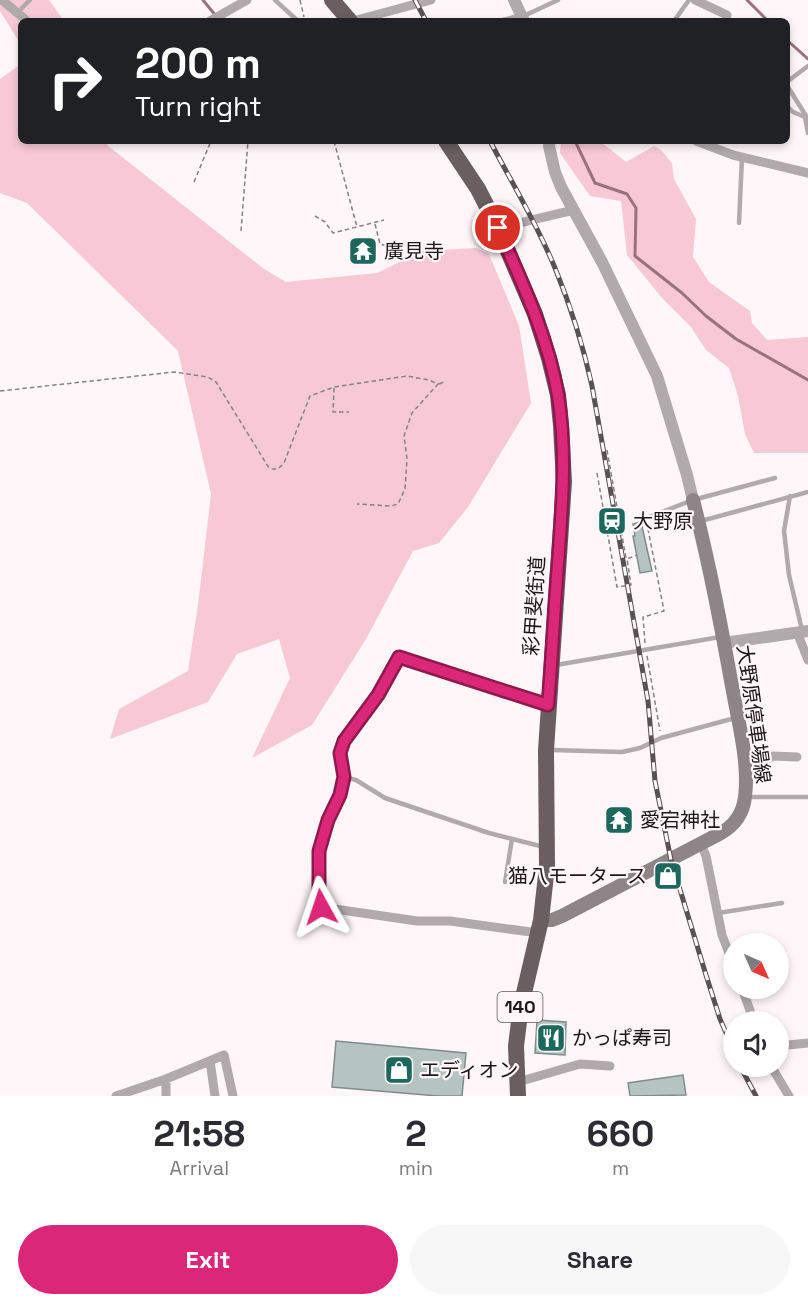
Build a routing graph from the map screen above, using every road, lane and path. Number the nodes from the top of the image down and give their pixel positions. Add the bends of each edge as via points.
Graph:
1 (2, 0) edge
2 (30, 0) edge
3 (247, 0) edge
4 (275, 0) edge
5 (300, 0) edge
6 (332, 0) edge
7 (431, 0) edge
8 (514, 0) edge
9 (558, 0) edge
10 (689, 0) edge
11 (695, 0) edge
12 (17, 12) junction
13 (727, 15) dead end
14 (24, 18) edge
15 (215, 18) edge
16 (295, 18) edge
17 (303, 18) edge
18 (348, 18) edge
19 (362, 18) edge
20 (522, 18) edge
21 (676, 18) edge
22 (808, 66) edge
23 (790, 80) edge
24 (790, 90) edge
25 (790, 109) edge
26 (807, 118) edge
27 (808, 133) edge
28 (210, 144) edge
29 (248, 144) edge
30 (335, 144) edge
31 (448, 144) edge
32 (550, 144) edge
33 (705, 144) edge
34 (742, 157) junction
35 (808, 173) edge
36 (194, 182) dead end
37 (574, 210) junction
38 (315, 216) dead end
39 (384, 220) dead end
40 (374, 223) junction
41 (739, 223) dead end
42 (357, 227) junction
43 (498, 228) junction
44 (241, 231) dead end
45 (397, 249) dead end
46 (446, 381) dead end
47 (438, 384) junction
48 (334, 387) junction
49 (0, 391) edge
50 (349, 412) dead end
51 (607, 450) dead end
52 (597, 473) dead end
53 (775, 478) dead end
54 (808, 492) edge
55 (790, 496) junction
56 (693, 500) junction
57 (357, 504) dead end
58 (646, 518) joint
59 (699, 521) junction
60 (652, 552) junction
61 (648, 553) dead end
62 (636, 555) dead end
63 (627, 559) junction
64 (802, 632) edge
65 (724, 639) junction
66 (646, 649) junction
67 (808, 660) edge
68 (551, 666) junction
69 (548, 705) junction
70 (738, 717) junction
71 (661, 738) junction
72 (546, 750) junction
73 (797, 757) dead end
74 (744, 760) junction
75 (344, 777) junction
76 (745, 797) junction
77 (808, 797) edge
78 (513, 840) junction
79 (701, 844) junction
80 (547, 848) junction
81 (504, 882) dead end
82 (782, 903) dead end
83 (718, 913) junction
84 (539, 927) junction
85 (723, 938) edge
86 (808, 1043) edge
87 (789, 1045) edge
88 (210, 1062) junction
89 (610, 1066) dead end
90 (778, 1077) edge
91 (166, 1079) junction
92 (518, 1089) edge
93 (116, 1096) edge
94 (166, 1096) edge
95 (215, 1096) edge
96 (233, 1096) edge
97 (789, 1096) edge

1 - 12 street
2 - 12 lane
3 - 15 street
4 - 16 lane
5 - 17 path
6 - 18 highway
7 - 19 street
8 - 20 street
9 - 20 lane
10 - 21 lane
11 - 13 street
12 - 14 street
22 - 23 lane
24 - 26 lane
25 - 26 lane
26 - 27 lane
28 - 36 path
29 - 44 path
30 - 42 path
31 - 43 highway, 彩甲斐街道 / 140
32 - 37 street via 555,172
33 - 34 street
34 - 35 street
34 - 41 lane
37 - 43 street
37 - 56 street via 657,376
38 - 42 path via 333,233
39 - 40 path
40 - 42 path
40 - 45 path via 380,244
43 - 68 highway, 彩甲斐街道 / 140 via 535,314 558,395 564,482
46 - 47 path
47 - 48 path via 407,376
47 - 57 path via 412,413 404,436 405,489 398,504
48 - 49 path via 310,396 284,463 275,470 269,468 216,382 208,377 174,372
48 - 50 path via 333,412
51 - 63 path
52 - 63 path via 617,587 631,585
53 - 56 lane
54 - 55 lane
55 - 59 lane
55 - 64 lane via 784,531
56 - 58 lane
56 - 59 main road, 大野原停車場線
58 - 60 path
59 - 65 main road, 大野原停車場線
60 - 61 path
60 - 66 path via 664,611 643,617
62 - 63 path
64 - 65 street
64 - 67 street
65 - 66 lane
65 - 70 main road, 大野原停車場線
66 - 68 lane
66 - 71 path
68 - 69 highway, 彩甲斐街道 / 140
69 - 72 highway, 彩甲斐街道 / 140
69 - 75 street via 399,657 378,695 344,741 340,753
70 - 71 lane
70 - 74 main road, 大野原停車場線
71 - 72 lane via 622,752
72 - 80 highway, 彩甲斐街道 / 140
73 - 74 street via 773,756 760,763
74 - 76 main road, 大野原停車場線
75 - 78 lane via 385,798
75 - 84 street via 319,851 321,907 417,921
76 - 77 lane
76 - 79 main road, 大野原停車場線 via 737,822
78 - 80 lane
78 - 81 lane
79 - 83 street
79 - 84 main road, 大野原停車場線
80 - 84 highway, 彩甲斐街道 / 140
82 - 83 lane
83 - 85 street
84 - 92 highway, 彩甲斐街道 / 140 via 521,1006 516,1046
86 - 87 street
88 - 91 street
88 - 95 street
88 - 96 street via 224,1054
89 - 92 street via 580,1064
90 - 97 street
91 - 93 street
91 - 94 street

